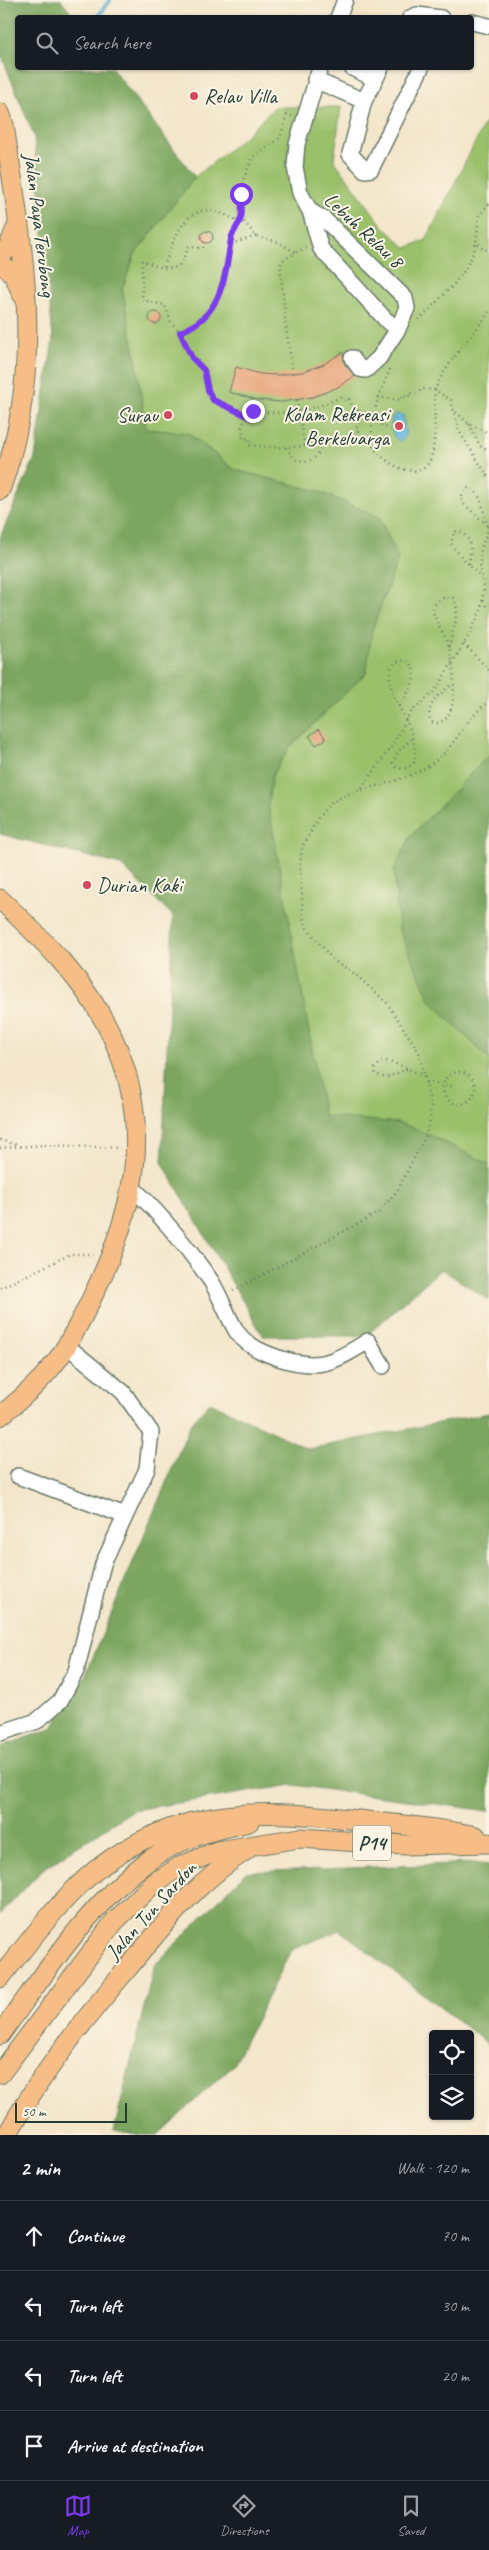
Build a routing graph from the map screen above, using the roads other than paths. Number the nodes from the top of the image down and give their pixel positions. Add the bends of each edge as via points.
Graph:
1 (345, 0) edge
2 (339, 15) edge
3 (474, 22) edge
4 (489, 26) edge
5 (362, 70) edge
6 (420, 70) edge
7 (378, 73) edge
8 (318, 74) edge
9 (364, 100) junction
10 (0, 113) edge
11 (310, 212) junction
12 (18, 223) junction
13 (0, 257) edge
14 (0, 265) edge
15 (28, 309) junction
16 (398, 329) junction
17 (352, 358) dead end
18 (0, 490) edge
19 (0, 899) edge
20 (133, 1188) junction
21 (67, 1346) junction
22 (383, 1366) dead end
23 (0, 1416) edge
24 (18, 1476) dead end
25 (125, 1516) junction
26 (0, 1733) edge
27 (284, 1814) junction
28 (489, 1841) edge
29 (255, 1844) junction
30 (0, 1978) edge
31 (0, 2035) edge
32 (0, 2074) edge
33 (7, 2135) edge

1 - 2 street
3 - 4 street
5 - 7 street
6 - 9 street via 371,169 365,170 350,154
7 - 9 street
8 - 9 street
8 - 11 street, Lebuh Relau 8 via 297,144 294,167 300,194
10 - 12 main road, Jalan Paya Terubong
11 - 16 street via 322,249 386,320
11 - 16 street, Lebuh Relau 8 via 325,220 405,298 406,313
12 - 13 main road via 8,248
12 - 15 main road, Jalan Paya Terubong
14 - 15 main road via 15,276
15 - 18 main road, Jalan Paya Terubong via 28,365 20,425
16 - 17 street via 379,358 366,370 360,370
19 - 20 main road via 35,932 88,994 112,1036 124,1066 133,1105 136,1149
20 - 21 main road via 112,1254
20 - 22 street via 159,1213 211,1282 238,1333 264,1353 283,1359 326,1363 368,1341
21 - 23 main road via 41,1378
21 - 25 street via 123,1392 150,1432 147,1469
24 - 25 street
25 - 26 street via 103,1564 76,1671 60,1701 37,1721
27 - 28 main road, Jalan Tun Sardon / P14 via 451,1831
27 - 30 main road, Jalan Tun Sardon / P14 via 235,1813 191,1820 125,1850 96,1870 62,1902
27 - 31 main road via 192,1837 159,1853 103,1902 68,1942
28 - 29 main road, Jalan Tun Sardon / P14 via 405,1845 300,1838
29 - 32 main road via 217,1851 180,1867 153,1884 114,1922
29 - 33 main road, Jalan Tun Sardon / P14 via 222,1866 189,1895 60,2054 24,2104

